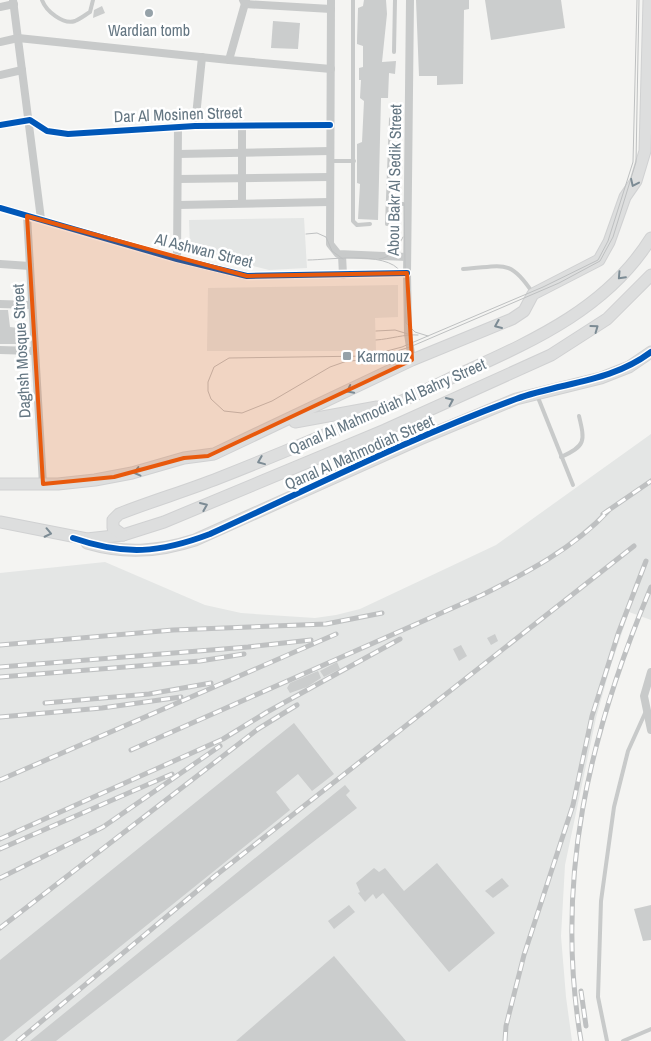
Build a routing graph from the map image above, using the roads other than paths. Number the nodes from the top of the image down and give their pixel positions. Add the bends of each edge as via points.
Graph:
1 (42, 0) edge
2 (93, 0) edge
3 (331, 0) edge
4 (354, 0) edge
5 (395, 0) edge
6 (410, 0) edge
7 (649, 0) edge
8 (244, 1) edge
9 (13, 2) edge
10 (0, 7) edge
11 (331, 9) junction
12 (18, 38) junction
13 (0, 42) edge
14 (394, 52) dead end
15 (202, 57) junction
16 (228, 60) junction
17 (331, 69) junction
18 (22, 70) junction
19 (0, 75) edge
20 (30, 120) junction
21 (391, 120) dead end
22 (0, 125) edge
23 (330, 125) junction
24 (195, 126) junction
25 (242, 126) junction
26 (178, 127) junction
27 (330, 151) junction
28 (242, 153) junction
29 (178, 154) junction
30 (330, 161) junction
31 (354, 161) junction
32 (329, 177) junction
33 (242, 178) junction
34 (178, 179) junction
35 (329, 202) junction
36 (242, 203) junction
37 (178, 204) junction
38 (388, 204) junction
39 (408, 204) junction
40 (0, 208) edge
41 (27, 216) junction
42 (41, 219) junction
43 (370, 224) dead end
44 (388, 224) dead end
45 (651, 238) edge
46 (342, 255) junction
47 (407, 256) junction
48 (177, 259) junction
49 (0, 264) edge
50 (30, 266) junction
51 (463, 269) dead end
52 (407, 273) junction
53 (343, 275) junction
54 (651, 275) edge
55 (533, 294) junction
56 (0, 304) edge
57 (32, 304) junction
58 (0, 350) edge
59 (34, 350) junction
60 (651, 352) edge
61 (412, 360) junction
62 (537, 392) junction
63 (396, 404) junction
64 (579, 416) dead end
65 (281, 424) junction
66 (561, 456) junction
67 (0, 484) edge
68 (43, 484) junction
69 (573, 484) dead end
70 (0, 522) edge
71 (122, 535) junction
72 (74, 538) junction
73 (651, 672) edge
74 (646, 711) junction
75 (651, 730) edge
76 (651, 1029) edge
77 (607, 1041) edge
78 (623, 1041) edge

1 - 2 lane via 47,10 69,21 76,21 90,12
3 - 11 street
4 - 31 lane
5 - 14 lane
6 - 39 street, Abou Bakr Al Sedik Street
7 -> 55 main road via 645,151 636,181 625,197 599,260
8 - 11 street
8 - 16 street
9 - 10 street
9 - 12 street
11 - 17 street
12 - 13 street
12 - 15 street
12 - 18 street
15 - 16 street
15 - 24 street
16 - 17 street
17 - 23 street
18 - 19 street
18 - 20 street
20 - 22 street
20 - 26 street, Dar Al Mosinen Street via 47,131 68,134
20 - 42 street
21 - 38 lane
23 - 25 street, Dar Al Mosinen Street
23 - 27 street
24 - 25 street, Dar Al Mosinen Street
24 - 26 street, Dar Al Mosinen Street
25 - 28 street
26 - 29 street
27 - 28 street
27 - 30 street
28 - 29 street
28 - 33 street
29 - 34 street
30 - 31 lane
30 - 32 street
31 - 43 lane via 353,221 357,225
32 - 33 street
32 - 35 street
33 - 34 street
33 - 36 street
34 - 37 street
35 - 36 street
35 - 46 street via 330,244 334,252
36 - 37 street
37 - 48 street
38 - 39 lane
38 - 44 lane
39 - 47 street, Abou Bakr Al Sedik Street
40 - 41 street, Al Ashwan Street
41 - 42 street, Al Ashwan Street
41 - 50 street, Daghsh Mosque Street
42 - 48 street, Al Ashwan Street
45 -> 63 main road, Qanal Al Mahmodiah Al Bahry Street via 614,283 572,318
46 - 47 street
46 - 53 street
47 - 52 street, Abou Bakr Al Sedik Street
48 - 53 street, Al Ashwan Street via 257,277
49 - 50 street
50 - 57 street, Daghsh Mosque Street
51 - 55 lane via 509,267 522,276
52 - 53 street, Al Ashwan Street
52 - 61 street, Abou Bakr Al Sedik Street via 408,334
71 -> 54 main road, Qanal Al Mahmodiah Al Bahry Street via 177,517 385,430 550,355 607,319
55 -> 61 main road via 524,311 512,319
56 - 57 street
57 - 59 street, Daghsh Mosque Street
58 - 59 street
59 - 68 street, Daghsh Mosque Street
60 - 62 main road, Qanal Al Mahmodiah Street via 629,367 601,378
61 -> 65 main road
62 - 66 lane
62 - 72 main road, Qanal Al Mahmodiah Street via 420,439 180,545 135,551 104,548
63 - 65 main road
63 -> 71 main road, Qanal Al Mahmodiah Al Bahry Street via 218,478 119,514 113,520 113,528
64 - 66 lane via 584,437 581,445
65 -> 68 main road via 208,456 184,458 105,478
66 - 69 lane
67 - 68 main road
70 -> 72 main road, Qanal Al Mahmodiah Al Bahry Street
71 - 72 main road, Qanal Al Mahmodiah Al Bahry Street via 101,539
73 - 74 street via 644,696
74 - 75 street
74 - 77 lane via 628,751 614,807 601,901 598,998
76 - 78 lane

